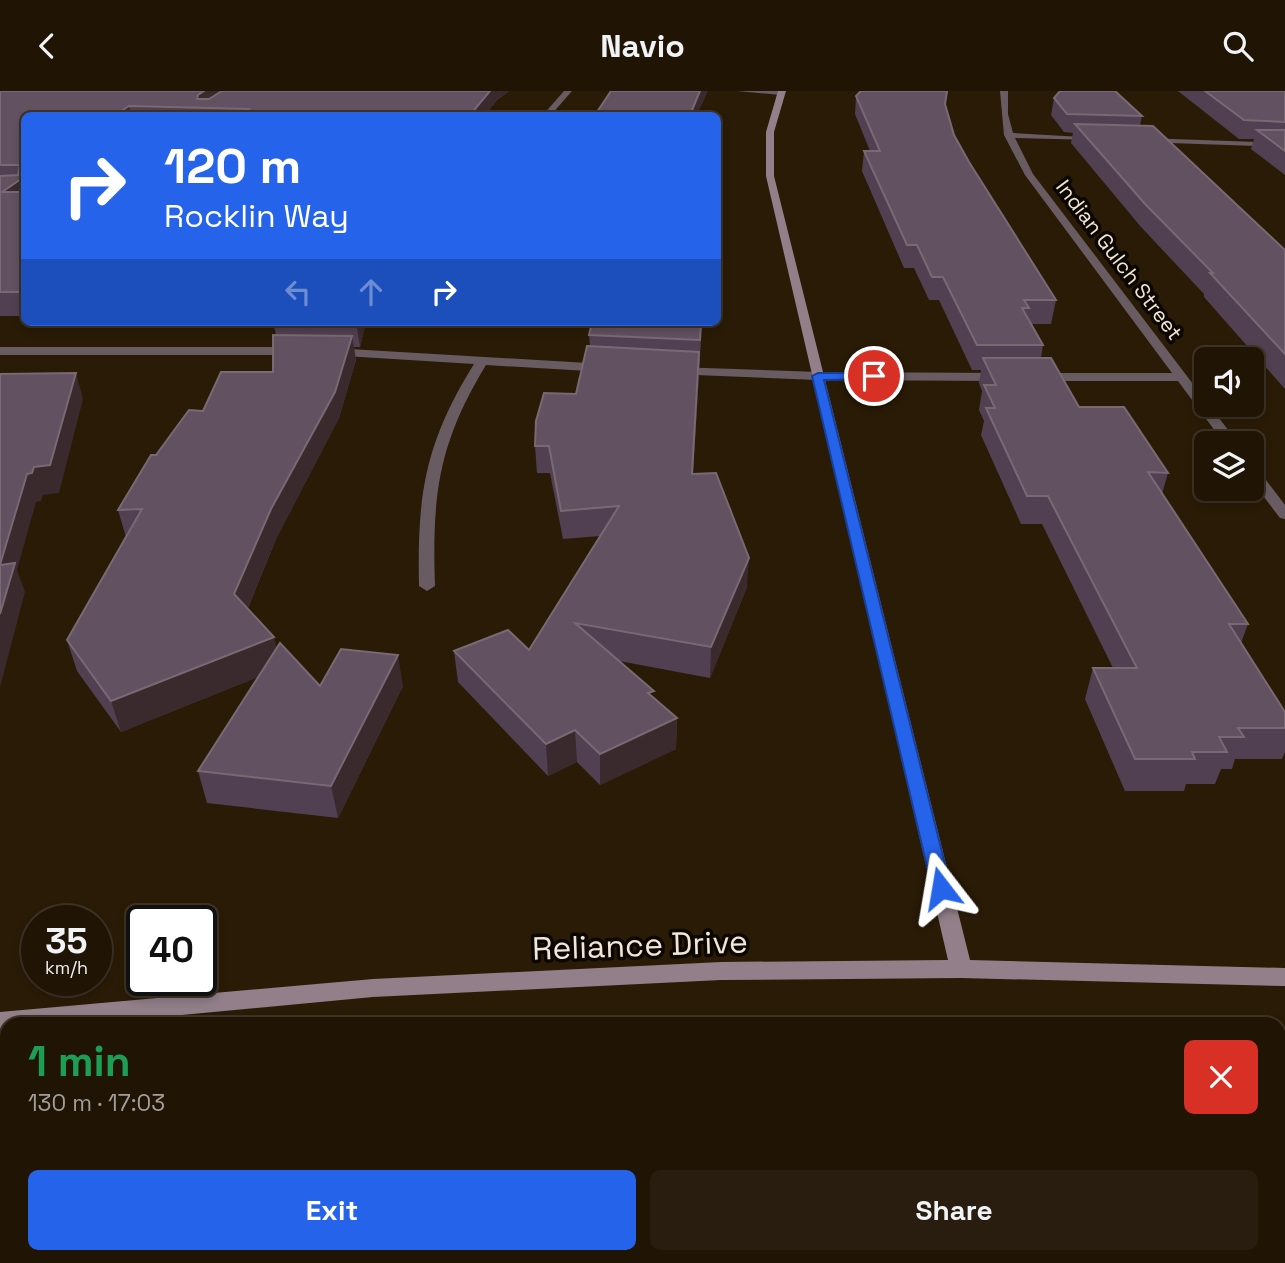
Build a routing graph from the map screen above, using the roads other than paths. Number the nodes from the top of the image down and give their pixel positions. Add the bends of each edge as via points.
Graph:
1 (568, 91) edge
2 (741, 91) edge
3 (1004, 91) edge
4 (781, 92) edge
5 (550, 112) edge
6 (1008, 135) junction
7 (1105, 139) edge
8 (1133, 140) edge
9 (1285, 145) edge
10 (0, 352) edge
11 (483, 359) junction
12 (617, 368) edge
13 (666, 371) edge
14 (818, 376) junction
15 (1013, 377) edge
16 (1027, 377) edge
17 (1181, 377) junction
18 (1222, 431) edge
19 (1264, 487) edge
20 (1285, 515) edge
21 (427, 586) dead end
22 (961, 969) junction
23 (1285, 977) edge
24 (55, 1017) edge

1 - 5 street
2 - 4 street
3 - 6 street, Indian Gulch Street
4 - 14 street via 767,150 770,176
6 - 7 street
6 - 17 street, Indian Gulch Street via 1029,175
8 - 9 street
10 - 11 street via 315,351
11 - 12 street
11 - 21 street via 454,404 433,456 424,516
13 - 14 street
14 - 15 street
14 - 22 street
16 - 17 street
17 - 18 street, Indian Gulch Street
19 - 20 street
22 - 23 street, Reliance Drive
22 - 24 street, Reliance Drive via 721,971 373,988

